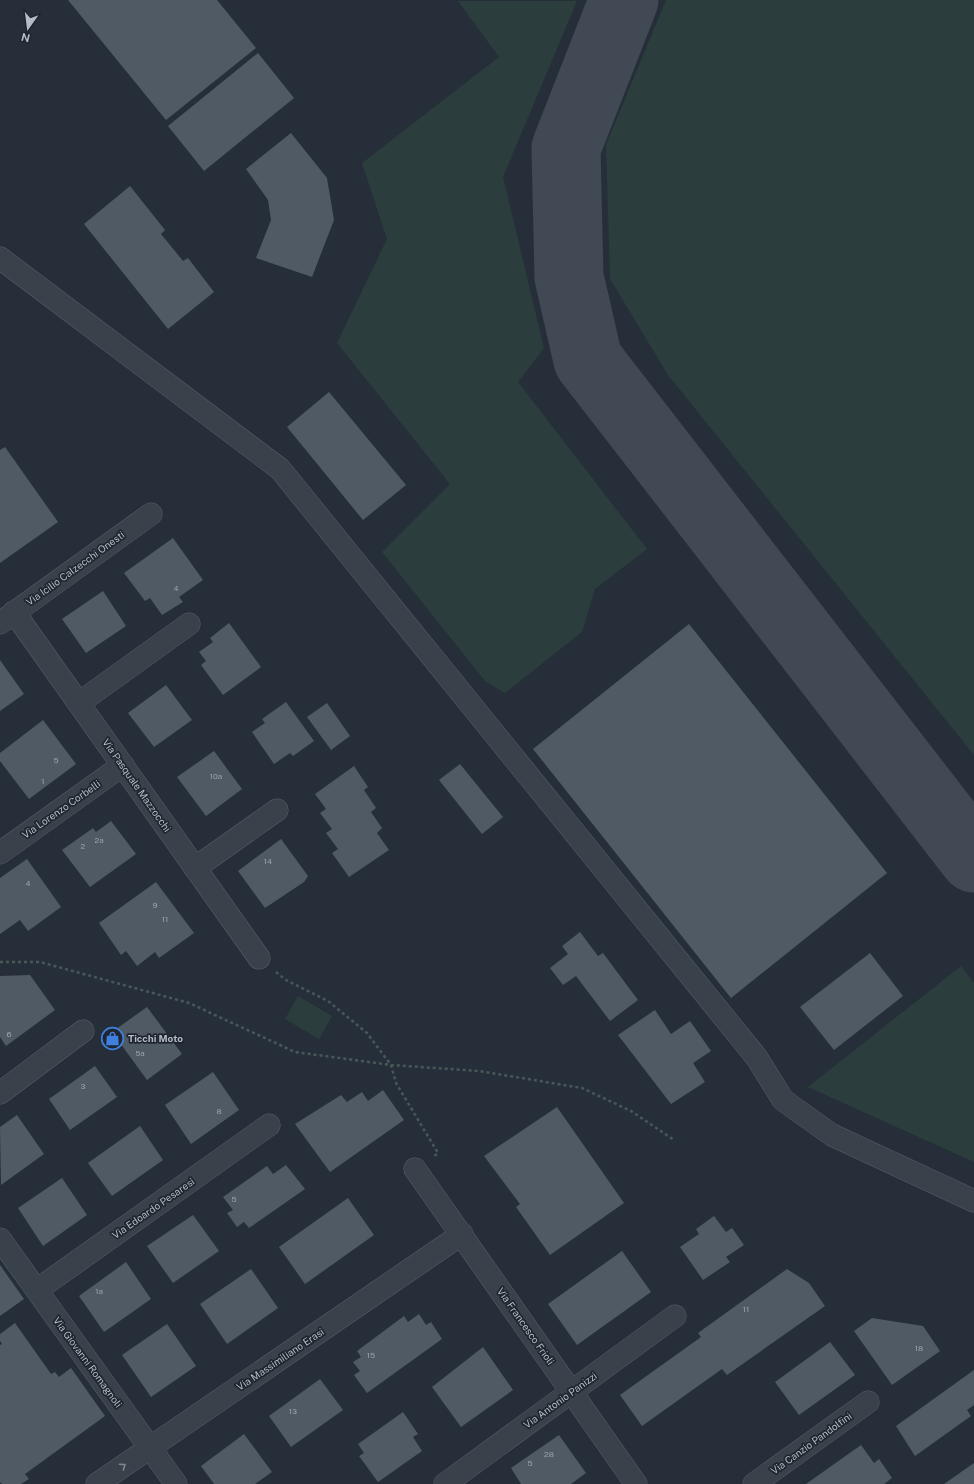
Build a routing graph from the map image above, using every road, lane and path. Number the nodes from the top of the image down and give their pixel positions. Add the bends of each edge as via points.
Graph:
1 (0, 258) edge
2 (151, 514) dead end
3 (7, 618) edge
4 (189, 624) dead end
5 (78, 703) junction
6 (122, 765) junction
7 (277, 810) dead end
8 (0, 852) edge
9 (195, 868) junction
10 (259, 958) joint
11 (0, 962) edge
12 (82, 1031) dead end
13 (391, 1065) junction
14 (0, 1093) edge
15 (269, 1125) dead end
16 (674, 1140) dead end
17 (416, 1169) joint
18 (974, 1201) edge
19 (462, 1234) junction
20 (0, 1239) edge
21 (37, 1290) junction
22 (675, 1316) dead end
23 (571, 1391) junction
24 (868, 1402) dead end
25 (150, 1448) junction
26 (97, 1484) edge
27 (176, 1484) edge
28 (445, 1484) edge
29 (636, 1484) edge
30 (754, 1484) edge

1 - 18 street via 280,469 757,1058 783,1100 832,1135
2 - 3 street, Via Icilio Calzecchi Onesti
3 - 5 street, Via Pasquale Mazzocchi
4 - 5 street
5 - 6 street, Via Pasquale Mazzocchi
6 - 8 street, Via Lorenzo Corbelli
6 - 9 street, Via Pasquale Mazzocchi
7 - 9 street
9 - 10 street, Via Pasquale Mazzocchi
10 - 13 path via 286,980 328,1001 367,1033
11 - 13 path via 40,962 188,1003 295,1052
12 - 14 street
13 - 16 path via 479,1070 582,1088 631,1111
13 - 17 path via 396,1083 438,1153
15 - 21 street, Via Edoardo Pesaresi
17 - 19 street, Via Francesco Frioli
19 - 23 street, Via Francesco Frioli
19 - 25 street, Via Massimiliano Erasi
20 - 21 street, Via Giovanni Romagnoli
21 - 25 street, Via Giovanni Romagnoli
22 - 23 street, Via Antonio Panizzi
23 - 28 street, Via Antonio Panizzi
23 - 29 street, Via Francesco Frioli
24 - 30 street, Via Canzio Pandolfini
26 -> 25 street, Via Massimiliano Erasi
25 - 27 street, Via Giovanni Romagnoli

